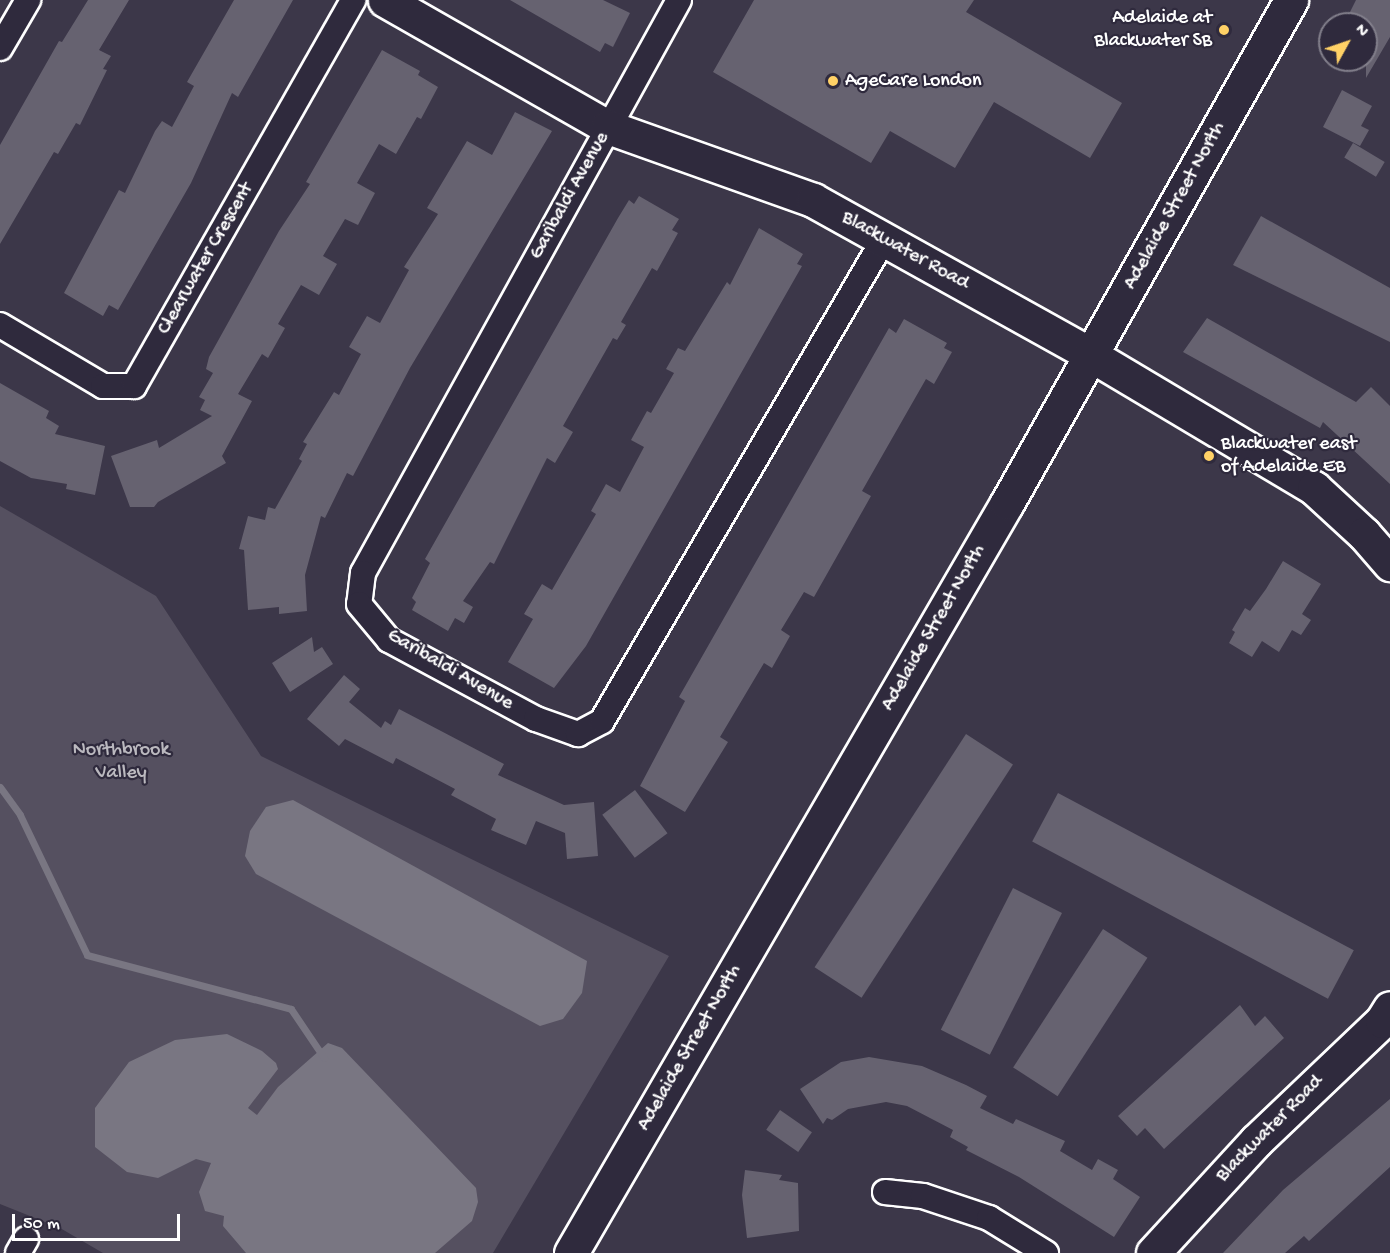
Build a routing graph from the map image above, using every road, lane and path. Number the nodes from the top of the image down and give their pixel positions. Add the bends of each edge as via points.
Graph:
1 (28, 0) edge
2 (353, 0) edge
3 (385, 0) edge
4 (679, 0) edge
5 (1291, 0) edge
6 (0, 48) edge
7 (608, 127) junction
8 (884, 239) junction
9 (0, 325) edge
10 (1091, 355) junction
11 (1390, 564) edge
12 (1390, 1008) edge
13 (885, 1191) dead end
14 (572, 1253) edge
15 (1046, 1253) edge
16 (1153, 1253) edge

1 - 6 street
2 - 9 street, Clearwater Crescent via 134,386 103,386
3 - 7 street, Blackwater Road
4 - 7 street, Garibaldi Avenue
5 - 10 street, Adelaide Street North
7 - 8 street, Blackwater Road via 813,200
7 - 8 street, Garibaldi Avenue via 363,573 358,604 389,640 536,719 578,734 602,721
8 - 10 street, Blackwater Road
10 - 11 street, Blackwater Road via 1314,488
10 - 14 street, Adelaide Street North
12 - 16 street, Blackwater Road via 1382,1021 1256,1141
13 - 15 street via 923,1196 989,1218

